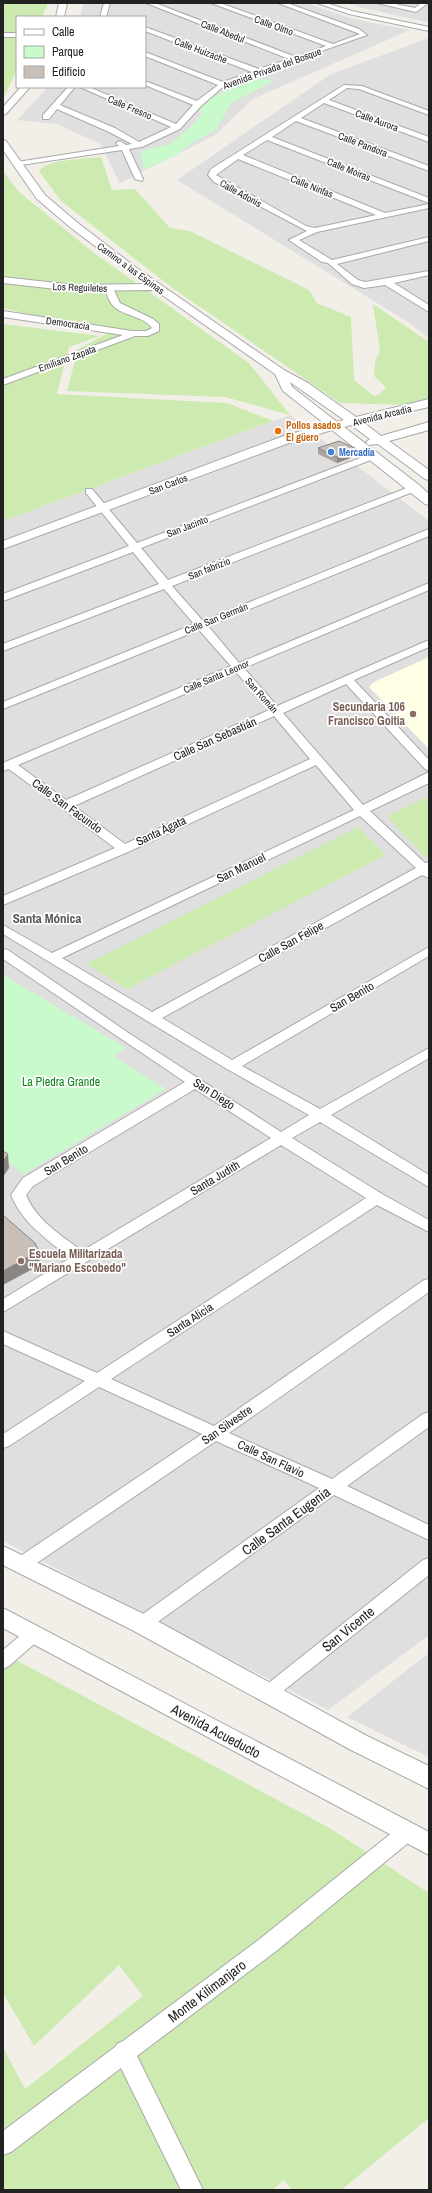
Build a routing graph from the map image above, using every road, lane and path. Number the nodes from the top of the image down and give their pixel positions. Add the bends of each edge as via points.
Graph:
1 (63, 3) edge
2 (107, 3) edge
3 (149, 3) edge
4 (214, 3) edge
5 (281, 3) edge
6 (320, 3) edge
7 (380, 3) edge
8 (425, 3) edge
9 (105, 15) edge
10 (60, 16) edge
11 (146, 28) edge
12 (429, 30) edge
13 (3, 35) edge
14 (16, 35) edge
15 (332, 46) junction
16 (146, 54) edge
17 (296, 59) junction
18 (257, 71) junction
19 (146, 83) edge
20 (223, 84) junction
21 (25, 88) edge
22 (71, 88) edge
23 (85, 88) edge
24 (325, 101) junction
25 (198, 104) junction
26 (56, 106) junction
27 (3, 112) edge
28 (429, 113) edge
29 (46, 118) dead end
30 (297, 119) junction
31 (177, 127) junction
32 (269, 138) junction
33 (429, 140) edge
34 (3, 143) edge
35 (135, 143) junction
36 (123, 145) junction
37 (238, 156) junction
38 (16, 160) junction
39 (429, 169) edge
40 (139, 179) dead end
41 (429, 201) edge
42 (429, 206) edge
43 (386, 216) junction
44 (315, 230) junction
45 (429, 239) edge
46 (334, 261) junction
47 (429, 273) edge
48 (3, 280) edge
49 (387, 282) junction
50 (157, 287) junction
51 (109, 288) junction
52 (427, 306) edge
53 (3, 314) edge
54 (132, 334) junction
55 (280, 372) junction
56 (3, 382) edge
57 (429, 403) edge
58 (355, 422) junction
59 (334, 426) junction
60 (429, 426) edge
61 (379, 440) junction
62 (358, 445) junction
63 (373, 456) junction
64 (429, 476) edge
65 (415, 488) junction
66 (89, 491) dead end
67 (429, 501) edge
68 (104, 508) junction
69 (429, 532) edge
70 (3, 545) edge
71 (134, 546) junction
72 (166, 585) junction
73 (429, 586) edge
74 (3, 598) edge
75 (201, 624) junction
76 (429, 643) edge
77 (3, 648) edge
78 (237, 667) junction
79 (348, 680) junction
80 (3, 706) edge
81 (277, 712) junction
82 (317, 760) junction
83 (6, 766) edge
84 (429, 767) edge
85 (429, 776) edge
86 (66, 805) junction
87 (361, 810) junction
88 (124, 848) junction
89 (427, 870) edge
90 (3, 900) edge
91 (3, 929) edge
92 (429, 951) edge
93 (3, 954) edge
94 (52, 958) junction
95 (152, 1018) junction
96 (429, 1052) edge
97 (232, 1066) junction
98 (196, 1082) junction
99 (321, 1116) junction
100 (281, 1138) junction
101 (426, 1176) edge
102 (377, 1198) junction
103 (429, 1227) edge
104 (81, 1259) junction
105 (429, 1284) edge
106 (3, 1306) edge
107 (3, 1337) edge
108 (98, 1380) junction
109 (429, 1418) edge
110 (216, 1433) junction
111 (3, 1442) edge
112 (333, 1487) junction
113 (429, 1533) edge
114 (13, 1560) edge
115 (429, 1565) edge
116 (3, 1618) edge
117 (142, 1624) junction
118 (34, 1634) junction
119 (3, 1661) edge
120 (268, 1694) junction
121 (429, 1778) edge
122 (406, 1833) junction
123 (429, 1844) edge
124 (124, 2052) junction
125 (3, 2144) edge
126 (192, 2190) edge

1 - 10 street
2 - 9 street
3 - 17 street, Calle Abedul
4 - 15 street, Calle Olmo
5 - 15 street, Avenida Privada del Bosque via 364,34
6 - 12 street via 351,13
7 - 8 street via 413,10 420,9
11 - 18 street, Calle Huizache
13 - 14 street
15 - 17 street, Avenida Privada del Bosque
16 - 20 street
17 - 18 street, Avenida Privada del Bosque
18 - 20 street, Avenida Privada del Bosque
19 - 25 street
20 - 25 street, Avenida Privada del Bosque
21 - 27 street
22 - 26 street
23 - 31 street, Calle Fresno
24 - 28 street, Calle Adonis via 349,86 360,87
24 - 30 street, Calle Adonis
24 - 33 street, Calle Aurora
25 - 31 street, Avenida Privada del Bosque
26 - 29 street
26 - 35 street
30 - 32 street, Calle Adonis
30 - 39 street, Calle Pandora
31 - 35 street, Avenida Privada del Bosque via 151,140
32 - 37 street, Calle Adonis
32 - 41 street, Calle Moiras
34 - 38 street, Camino a las Espinas
35 - 36 street, Avenida Privada del Bosque
36 - 38 street, Avenida Privada del Bosque
36 - 40 street
37 - 43 street, Calle Ninfas
37 - 44 street, Calle Adonis via 214,171 212,175 304,228
38 - 50 street, Camino a las Espinas via 41,196 102,247
42 - 43 street, Calle Adonis
43 - 44 street, Calle Adonis
44 - 46 street via 293,240 325,260
45 - 46 street
46 - 49 street via 333,267 358,284
47 - 49 street
48 - 51 street, Los Reguiletes via 53,286
49 - 52 street
50 - 51 street, Los Reguiletes
50 - 55 street, Camino a las Espinas
51 - 54 street via 117,305 156,326 148,333
53 - 54 street, Democracia
54 - 56 street, Emiliano Zapata
55 - 58 street, Camino a las Espinas via 304,385
55 - 59 street, Camino a las Espinas via 287,388
57 - 58 street, Avenida Arcadia
58 - 59 street, Avenida Arcadia
58 - 61 street, Camino a las Espinas
59 - 62 street, Camino a las Espinas
59 - 68 street, San Carlos via 285,440
60 - 61 street, Avenida Arcadia
61 - 62 street, Avenida Arcadia
61 - 64 street, Camino a las Espinas
62 - 63 street, Camino a las Espinas
63 - 65 street, Camino a las Espinas
63 - 71 street, San Jacinto
65 - 67 street, Camino a las Espinas
65 - 72 street, San fabrizio
66 - 68 street, San Román
68 - 70 street, San Carlos
68 - 71 street, San Román
69 - 75 street, Calle San Germán
71 - 72 street, San Román
71 - 74 street, San Jacinto
72 - 75 street, San Román
72 - 77 street, San fabrizio
73 - 78 street, Calle Santa Leonor
75 - 78 street, San Román
75 - 80 street, Calle San Germán
76 - 79 street, Calle San Sebastián
78 - 81 street, San Román
78 - 83 street, Calle Santa Leonor
79 - 81 street, Calle San Sebastián
79 - 84 street
81 - 82 street, San Román
81 - 86 street, Calle San Sebastián
82 - 87 street, San Román
82 - 88 street, Santa Ágata
83 - 86 street, Calle San Facundo
85 - 87 street, San Manuel via 426,780
86 - 88 street, Calle San Facundo
87 - 89 street, San Román
87 - 94 street, San Manuel
88 - 90 street, Santa Ágata
89 - 95 street, Calle San Felipe
91 - 94 street
92 - 97 street, San Benito
93 - 98 street, San Diego via 124,1037
94 - 95 street
95 - 97 street
96 - 99 street, Santa Judith
97 - 99 street
98 - 100 street, San Diego
98 - 104 street, San Benito via 28,1182 22,1188 18,1195 22,1206 31,1217
99 - 100 street, Santa Judith
99 - 101 street
100 - 102 street, San Diego
100 - 104 street, Santa Judith
102 - 103 street, San Diego
102 - 108 street, Santa Alicia
104 - 106 street, Santa Judith
105 - 110 street, San Silvestre
107 - 108 street, Calle San Flavio
108 - 110 street, Calle San Flavio
108 - 111 street, Santa Alicia
109 - 112 street, Calle Santa Eugenia
110 - 112 street, Calle San Flavio
110 - 114 street, San Silvestre
112 - 113 street, Calle San Flavio
112 - 117 street, Calle Santa Eugenia
114 - 117 street
115 - 120 street, San Vicente
116 - 118 street, Avenida Acueducto
117 - 120 street
118 - 119 street
118 - 122 street, Avenida Acueducto
120 - 121 street
122 - 123 street, Avenida Acueducto
122 - 124 street, Monte Kilimanjaro via 268,1945
124 - 125 street, Monte Kilimanjaro
124 - 126 street

